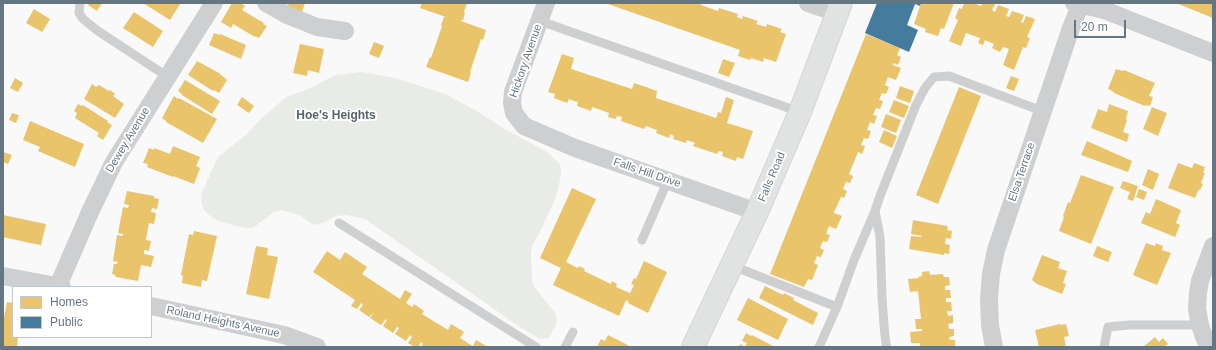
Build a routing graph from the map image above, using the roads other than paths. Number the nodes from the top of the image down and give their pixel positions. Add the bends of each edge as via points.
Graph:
1 (80, 3) edge
2 (214, 3) edge
3 (266, 3) edge
4 (546, 3) edge
5 (808, 3) edge
6 (1078, 3) edge
7 (839, 8) edge
8 (540, 21) junction
9 (345, 31) dead end
10 (1213, 53) edge
11 (168, 77) junction
12 (1042, 111) junction
13 (800, 112) junction
14 (536, 132) joint
15 (668, 180) junction
16 (876, 211) junction
17 (757, 212) junction
18 (339, 223) dead end
19 (642, 240) dead end
20 (1213, 246) edge
21 (733, 266) junction
22 (3, 276) edge
23 (55, 286) edge
24 (60, 286) edge
25 (152, 306) edge
26 (837, 307) junction
27 (1200, 325) junction
28 (573, 332) dead end
29 (317, 347) edge
30 (536, 347) edge
31 (565, 347) edge
32 (693, 347) edge
33 (819, 347) edge
34 (887, 347) edge
35 (994, 347) edge
36 (1104, 347) edge
37 (1209, 347) edge

1 - 11 lane via 79,13 83,19
2 - 11 street, Dewey Avenue
3 - 9 street via 317,27
4 - 8 street, Hickory Avenue
5 - 7 street
6 - 10 street via 1104,10
6 - 12 street, Elsa Terrace
7 - 13 main road, Falls Road
8 - 13 lane
8 - 14 street, Hickory Avenue via 513,92 512,103 514,113 524,126
11 - 24 street, Dewey Avenue via 114,162
12 - 16 lane via 949,76 934,77 916,105
12 - 35 street, Elsa Terrace via 996,250 991,274 990,325
13 - 17 main road, Falls Road
14 - 15 street, Falls Hill Drive
15 - 17 street, Falls Hill Drive
15 - 19 lane
16 - 26 lane
16 - 34 lane
17 - 21 main road, Falls Road
18 - 30 lane
20 - 27 street via 1200,281 1197,309
21 - 26 lane
21 - 32 main road, Falls Road
22 - 23 street
25 - 29 street, Roland Heights Avenue via 284,335
26 - 33 lane
27 - 36 lane via 1108,327
27 - 37 street
28 - 31 lane

